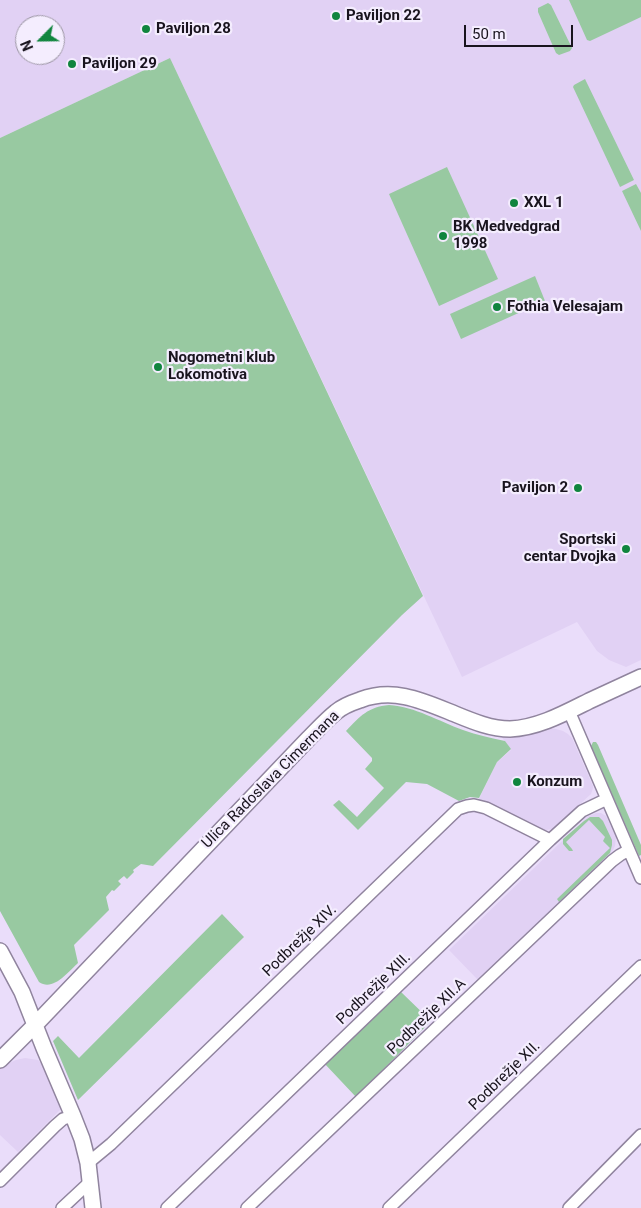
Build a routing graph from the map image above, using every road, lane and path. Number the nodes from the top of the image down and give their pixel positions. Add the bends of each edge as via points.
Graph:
1 (641, 677) edge
2 (570, 711) junction
3 (607, 798) junction
4 (550, 840) junction
5 (629, 850) junction
6 (641, 878) edge
7 (0, 951) edge
8 (641, 966) edge
9 (35, 1025) junction
10 (0, 1060) edge
11 (73, 1116) junction
12 (641, 1135) edge
13 (88, 1163) junction
14 (0, 1181) edge
15 (91, 1181) junction
16 (62, 1208) edge
17 (94, 1208) edge
18 (168, 1208) edge
19 (247, 1208) edge
20 (389, 1208) edge
21 (570, 1208) edge

1 - 2 street, Ulica Radoslava Cimermana
2 - 3 street
2 - 9 street, Ulica Radoslava Cimermana via 511,729 472,721 406,696 376,695 349,703 308,738
3 - 4 street, Podbrežje XIII. via 582,811
3 - 5 street
4 - 13 street, Podbrežje XIV. via 486,808 474,805 458,809
4 - 18 street, Podbrežje XIII.
5 - 6 street
5 - 19 street, Podbrežje XII.A via 612,861
7 - 9 street
8 - 20 street, Podbrežje XII.
9 - 10 street, Ulica Radoslava Cimermana
9 - 11 street
11 - 13 street
11 - 14 street via 55,1126
12 - 21 street
13 - 15 street
15 - 16 street
15 - 17 street

